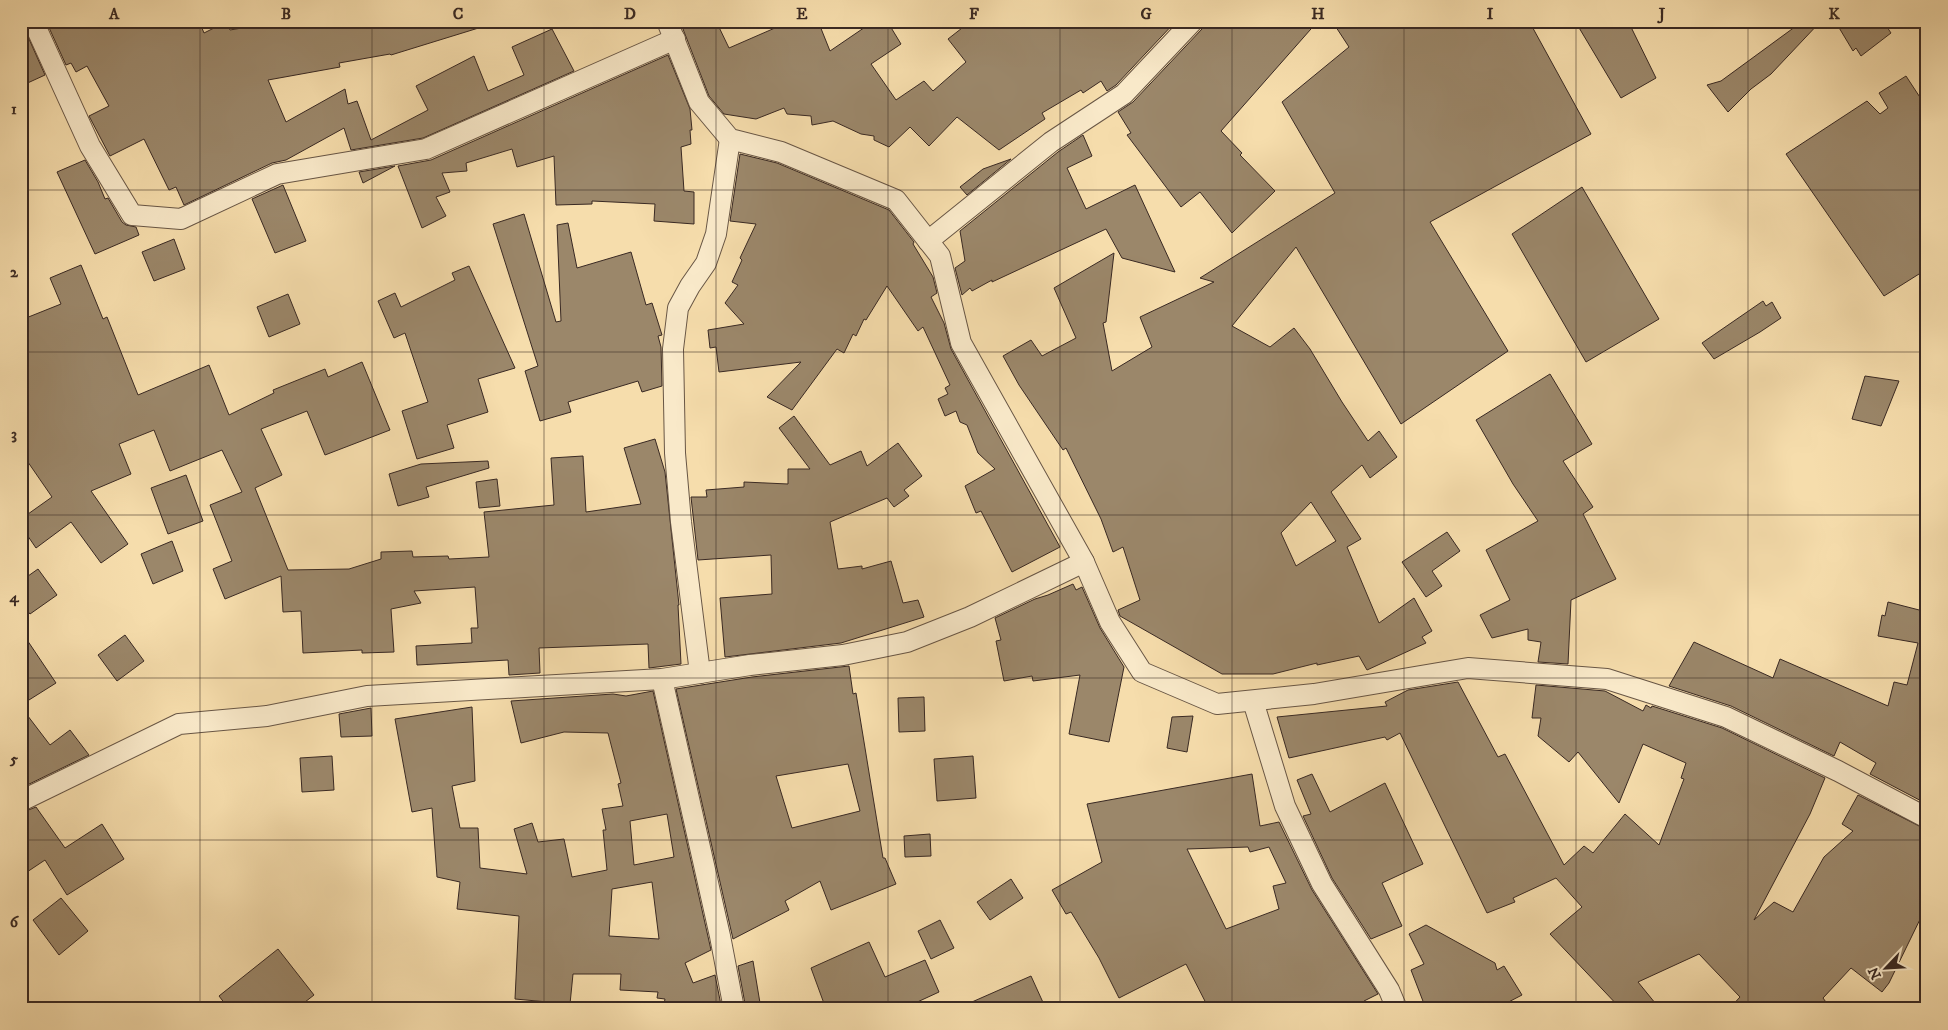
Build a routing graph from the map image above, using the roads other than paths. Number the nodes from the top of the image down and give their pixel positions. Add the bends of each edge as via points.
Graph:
1 (33, 21) edge
2 (667, 21) edge
3 (1193, 21) edge
4 (675, 40) junction
5 (730, 139) junction
6 (928, 241) junction
7 (1084, 562) junction
8 (700, 673) junction
9 (662, 679) junction
10 (1253, 700) junction
11 (21, 801) edge
12 (1927, 818) edge
13 (734, 1009) edge
14 (1396, 1009) edge

1 - 4 street via 90,146 132,215 181,219 277,174 426,149
2 - 4 street
3 - 6 street via 1124,94 1052,142
4 - 5 street via 699,102
5 - 6 street via 781,152 896,200
5 - 8 street via 716,234 706,263 678,308 673,349 679,502
6 - 7 street via 940,256 961,343
7 - 8 street via 970,617 906,642
7 - 10 street via 1110,622 1142,672 1217,704
8 - 9 street
9 - 11 street via 367,696 267,716 179,724
9 - 13 street
10 - 12 street via 1314,694 1468,668 1606,679 1726,717
10 - 14 street via 1285,806 1322,884 1389,990

